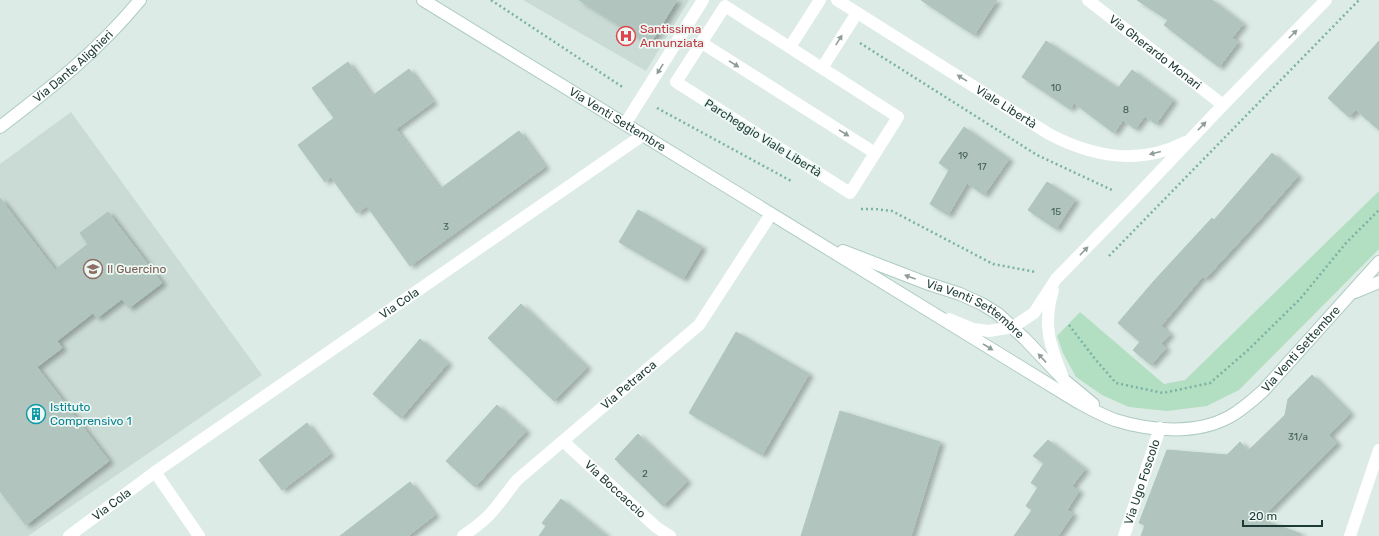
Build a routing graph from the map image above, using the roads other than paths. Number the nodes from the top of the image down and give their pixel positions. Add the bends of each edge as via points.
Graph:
1 (140, 0) edge
2 (423, 0) edge
3 (703, 0) edge
4 (820, 0) edge
5 (836, 0) edge
6 (1088, 0) edge
7 (1326, 0) edge
8 (857, 13) junction
9 (702, 43) junction
10 (790, 47) junction
11 (822, 68) junction
12 (1223, 105) junction
13 (625, 124) junction
14 (0, 127) edge
15 (643, 135) junction
16 (1191, 138) junction
17 (875, 153) junction
18 (771, 214) junction
19 (811, 239) junction
20 (1379, 262) edge
21 (1056, 279) junction
22 (1379, 282) edge
23 (1351, 294) junction
24 (925, 309) junction
25 (1013, 327) junction
26 (1064, 380) junction
27 (1113, 420) junction
28 (1160, 428) junction
29 (563, 440) junction
30 (1379, 450) edge
31 (155, 472) junction
32 (69, 536) edge
33 (199, 536) edge
34 (463, 536) edge
35 (670, 536) edge
36 (1124, 536) edge
37 (1350, 536) edge

1 - 14 street, Via Dante Alighieri via 120,24 77,66
2 - 13 street, Via Venti Settembre
3 -> 13 street
4 - 10 street
5 - 8 street, Viale Libertà
6 - 12 street, Via Gherardo Monari
12 -> 7 street, Viale Libertà
11 -> 8 street
16 -> 8 street, Viale Libertà via 1161,152 1132,156 1100,153 1069,144 1049,134
9 - 10 street, Parcheggio Viale Libertà via 725,6
9 -> 17 street
9 - 17 street, Parcheggio Viale Libertà via 676,82 850,193
10 - 11 street, Parcheggio Viale Libertà
11 - 17 street, Parcheggio Viale Libertà via 898,117
16 -> 12 street, Viale Libertà
13 - 15 street, Via Venti Settembre
15 - 18 street, Via Venti Settembre
15 - 31 street, Via Cola
21 -> 16 street, Viale Libertà
18 - 19 street, Via Venti Settembre
18 - 29 street, Via Petrarca via 699,325
19 - 24 street, Via Venti Settembre
25 -> 19 street, Via Venti Settembre via 982,304 960,294
20 - 23 street, Via Venti Settembre
21 - 25 street, Viale Libertà via 1034,313
21 - 26 street, Viale Libertà via 1047,317 1048,337
22 - 23 street, Via Venti Settembre
23 - 28 street, Via Venti Settembre via 1246,406 1228,417 1196,428
24 - 25 street, Viale Libertà via 981,331
24 -> 27 street, Via Venti Settembre via 1076,401
26 -> 25 street, Via Venti Settembre
26 - 27 street, Via Venti Settembre
27 - 28 street, Via Venti Settembre
28 - 36 street, Via Ugo Foscolo
29 - 34 street, Via Petrarca via 517,480 484,521
29 - 35 street, Via Boccaccio via 656,527
30 - 37 street
31 - 32 street, Via Cola
31 - 33 street

